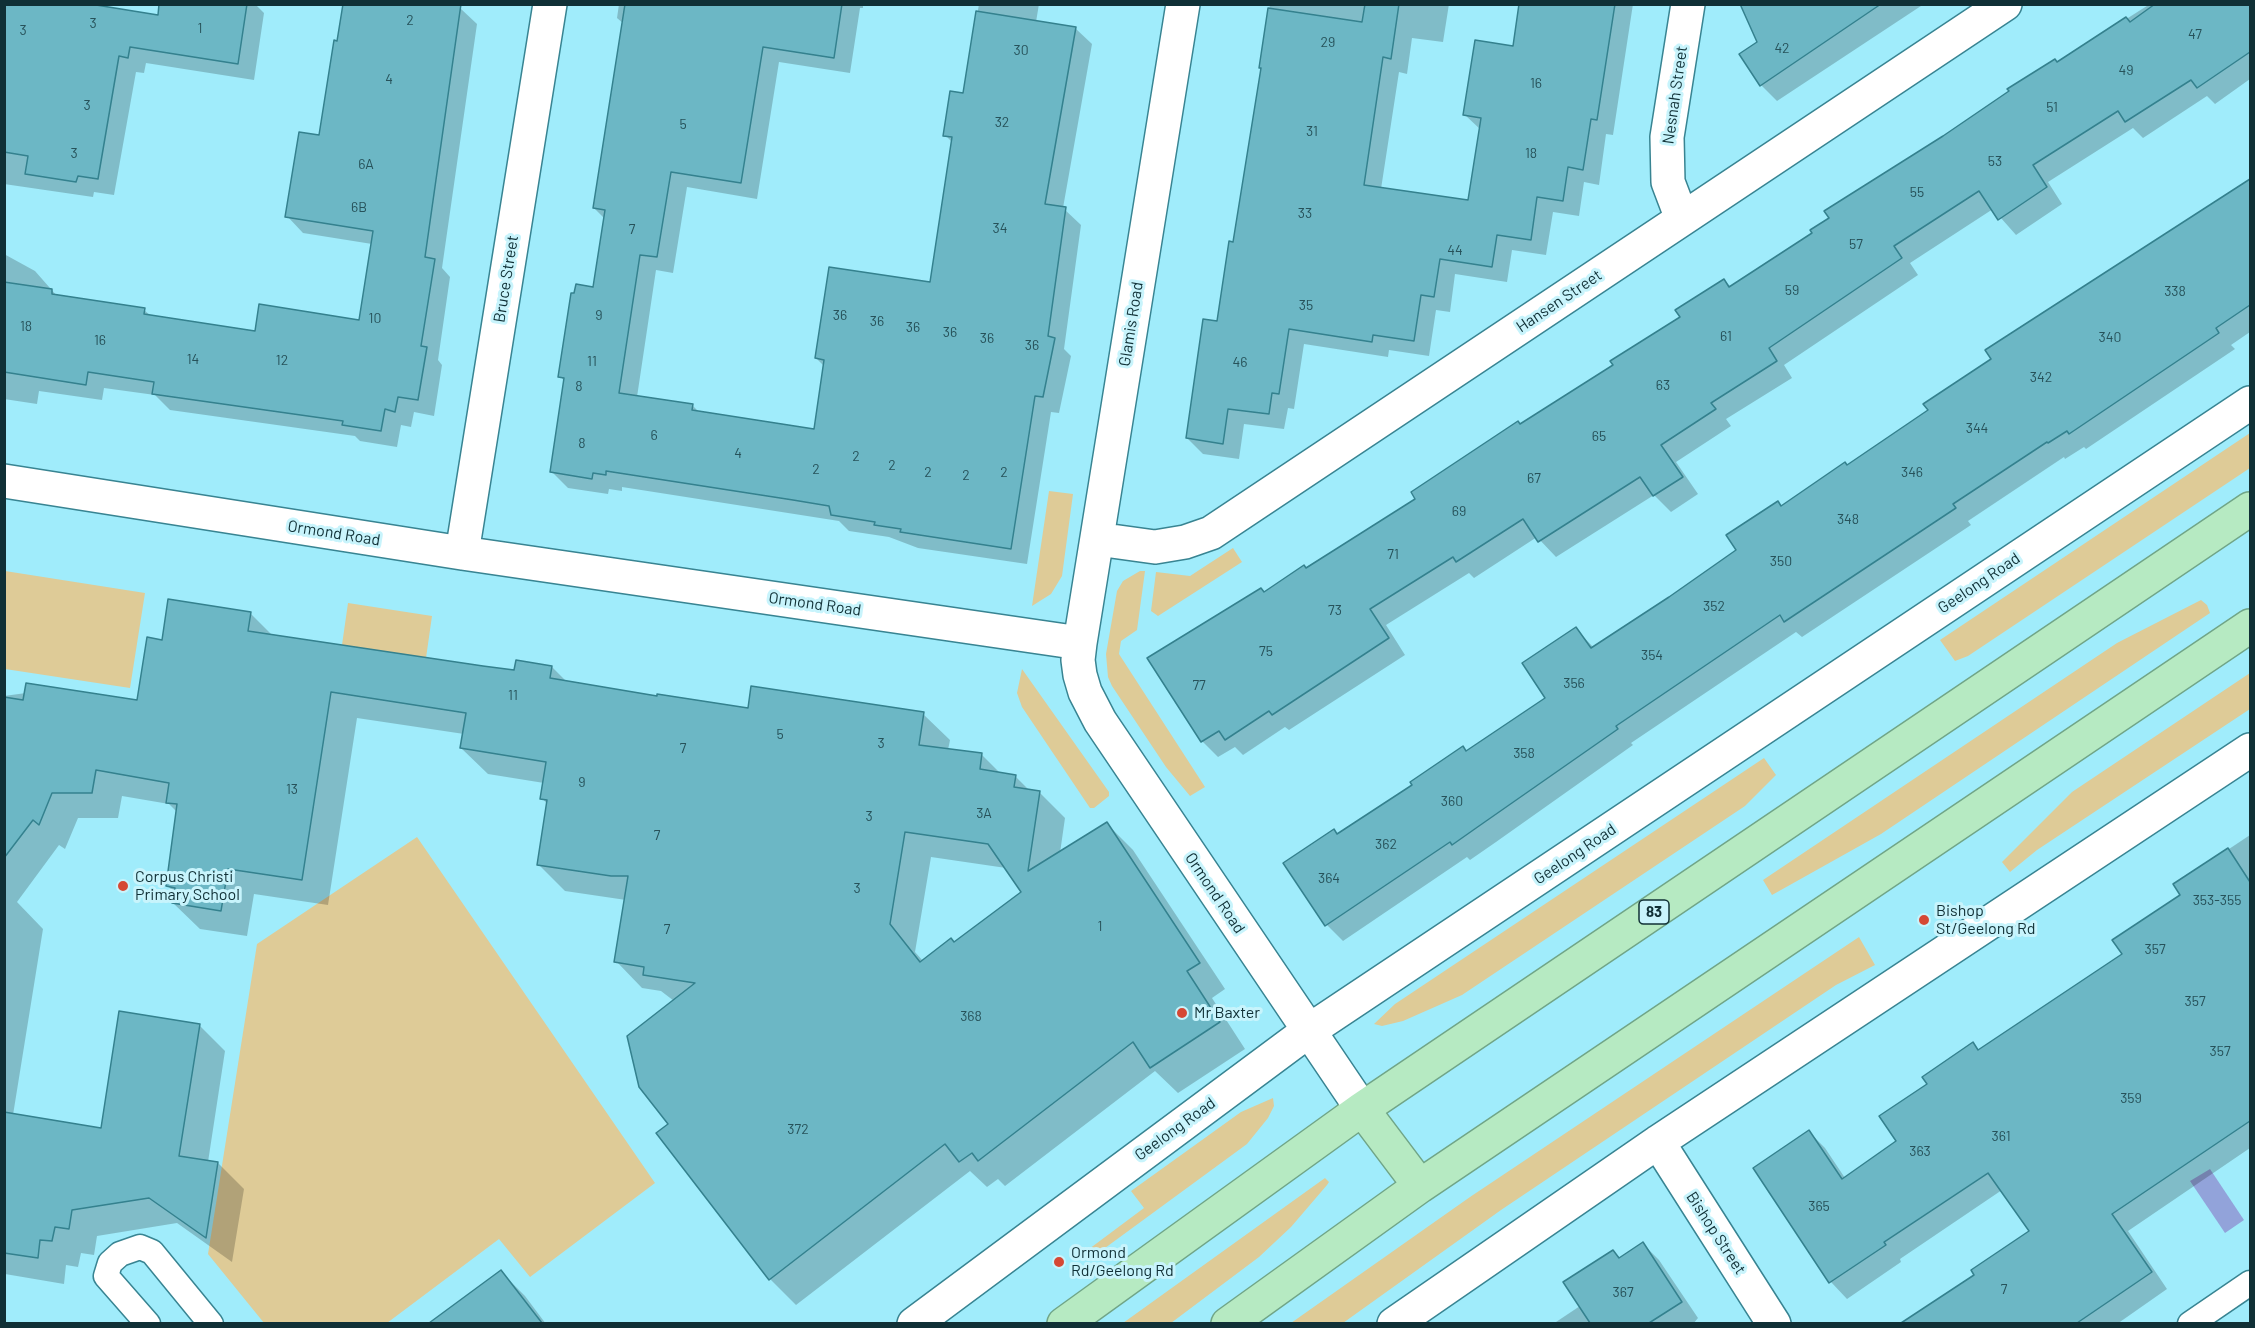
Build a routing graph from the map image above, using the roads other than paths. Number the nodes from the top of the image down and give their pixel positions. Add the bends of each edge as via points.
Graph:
1 (550, 4) edge
2 (1182, 4) edge
3 (1688, 4) edge
4 (2005, 4) edge
5 (1682, 219) junction
6 (2250, 403) edge
7 (4, 481) edge
8 (2250, 509) edge
9 (1097, 539) junction
10 (462, 553) junction
11 (2250, 626) edge
12 (1080, 643) junction
13 (2250, 750) edge
14 (1307, 1032) junction
15 (1362, 1109) junction
16 (1658, 1142) junction
17 (1420, 1186) junction
18 (2250, 1283) edge
19 (148, 1323) edge
20 (211, 1323) edge
21 (914, 1323) edge
22 (1064, 1323) edge
23 (1228, 1323) edge
24 (1394, 1323) edge
25 (1774, 1323) edge
26 (2190, 1323) edge

1 - 10 street, Bruce Street
2 - 9 street, Glamis Road
3 - 5 street, Nesnah Street via 1667,137 1668,182
4 - 5 street, Hansen Street
5 - 9 street, Hansen Street via 1211,532 1155,547
6 - 14 street, Geelong Road
7 - 10 street, Ormond Road
8 - 15 highway, 83
9 - 12 street, Glamis Road
10 - 12 street, Ormond Road
11 - 17 highway
12 - 14 street, Ormond Road via 1080,675 1091,707
13 - 16 street
14 - 15 street, Ormond Road
14 - 21 street, Geelong Road
15 - 17 highway
15 - 22 highway, 83
16 - 24 street
16 - 25 street, Bishop Street
17 - 23 highway
18 - 26 lane
19 - 20 lane via 106,1276 108,1267 120,1254 140,1247 152,1252

